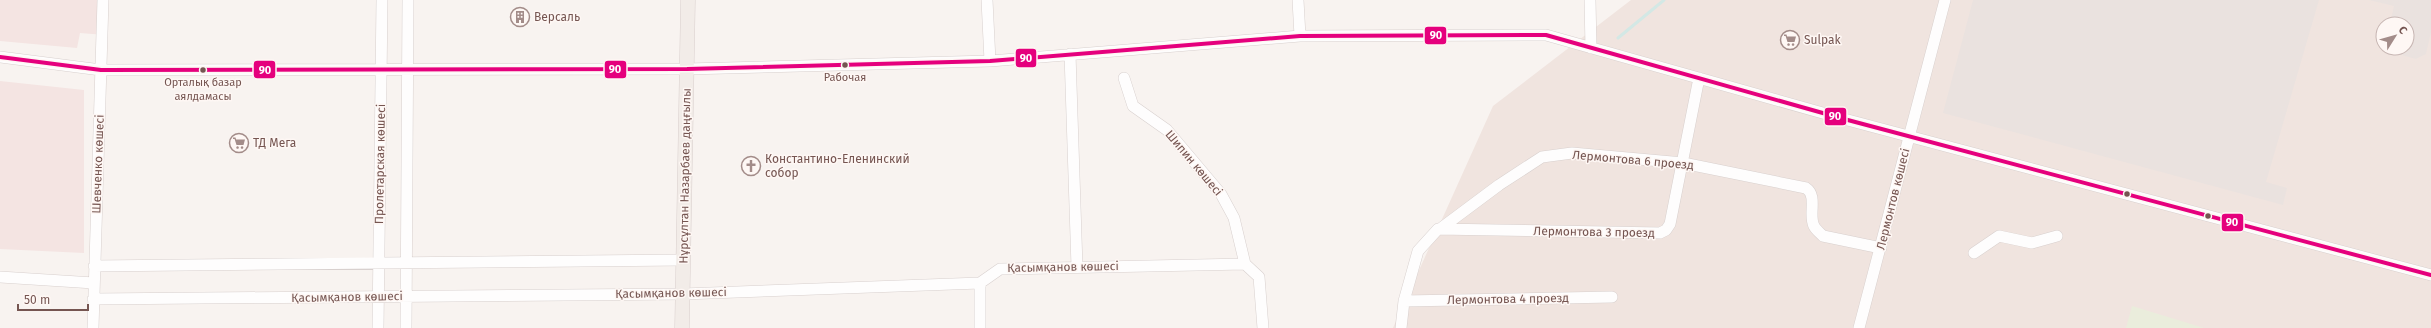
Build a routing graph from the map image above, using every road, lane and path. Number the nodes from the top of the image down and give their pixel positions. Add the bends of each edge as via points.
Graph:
1 (103, 0) edge
2 (382, 0) edge
3 (408, 0) edge
4 (688, 0) edge
5 (987, 0) edge
6 (1298, 0) edge
7 (1590, 0) edge
8 (1945, 0) edge
9 (1300, 36) junction
10 (1591, 48) junction
11 (1070, 54) junction
12 (0, 57) edge
13 (990, 61) junction
14 (408, 69) junction
15 (687, 69) junction
16 (102, 70) junction
17 (381, 70) junction
18 (1124, 78) dead end
19 (1699, 78) junction
20 (1909, 134) junction
21 (1683, 163) junction
22 (1439, 229) junction
23 (2057, 236) dead end
24 (1881, 248) junction
25 (1974, 253) dead end
26 (683, 260) junction
27 (379, 263) junction
28 (406, 263) junction
29 (1245, 264) junction
30 (94, 266) junction
31 (1077, 267) junction
32 (2431, 276) edge
33 (0, 277) edge
34 (94, 283) junction
35 (980, 283) junction
36 (683, 294) junction
37 (406, 296) junction
38 (378, 297) junction
39 (1612, 297) dead end
40 (93, 299) junction
41 (1404, 301) junction
42 (93, 328) edge
43 (378, 328) edge
44 (406, 328) edge
45 (682, 328) edge
46 (980, 328) edge
47 (1263, 328) edge
48 (1401, 328) edge
49 (1860, 328) edge

1 - 16 street, Шевченко көшесі
2 - 17 street, Пролетарская көшесі
3 - 14 street
4 - 15 main road, Нұрсұлтан Назарбаев даңғылы
5 - 13 street
6 - 9 street
7 - 10 street
8 - 20 street, Лермонтов көшесі
9 - 10 street via 1546,35
9 - 11 street
10 - 19 street
11 - 13 street
11 - 31 street
12 - 16 street
13 - 15 street
14 - 15 street
14 - 17 street
14 - 28 street
15 - 26 main road, Нұрсұлтан Назарбаев даңғылы
16 - 17 street
16 - 30 street, Шевченко көшесі
17 - 27 street, Пролетарская көшесі
18 - 29 street, Шипин көшесі via 1133,106 1167,130 1221,194 1234,218
19 - 20 street
19 - 21 street, Лермонтова 3 проезд
20 - 24 street, Лермонтов көшесі
20 - 32 street
21 - 22 street, Лермонтова 6 проезд via 1572,153 1542,157
21 - 22 street, Лермонтова 3 проезд via 1670,224 1660,233
21 - 24 street, Лермонтова 6 проезд via 1806,188 1810,191 1813,222 1823,236
22 - 41 street, Лермонтова 6 проезд via 1418,252
23 - 25 street via 2032,243 1999,236
24 - 49 street, Лермонтов көшесі
26 - 28 street
26 - 36 main road, Нұрсұлтан Назарбаев даңғылы
27 - 28 street
27 - 30 street
27 - 38 street, Пролетарская көшесі
28 - 37 street
29 - 31 street, Қасымқанов көшесі
29 - 47 street via 1259,277
30 - 34 street, Шевченко көшесі
31 - 35 street, Қасымқанов көшесі via 1000,269
33 - 34 street
34 - 40 street, Шевченко көшесі
35 - 36 street, Қасымқанов көшесі
35 - 46 street
36 - 37 street, Қасымқанов көшесі
36 - 45 main road, Нұрсұлтан Назарбаев даңғылы
37 - 38 street, Қасымқанов көшесі
37 - 44 street
38 - 40 street, Қасымқанов көшесі
38 - 43 street, Пролетарская көшесі
39 - 41 street, Лермонтова 4 проезд
40 - 42 street, Шевченко көшесі
41 - 48 street, Лермонтова 6 проезд

